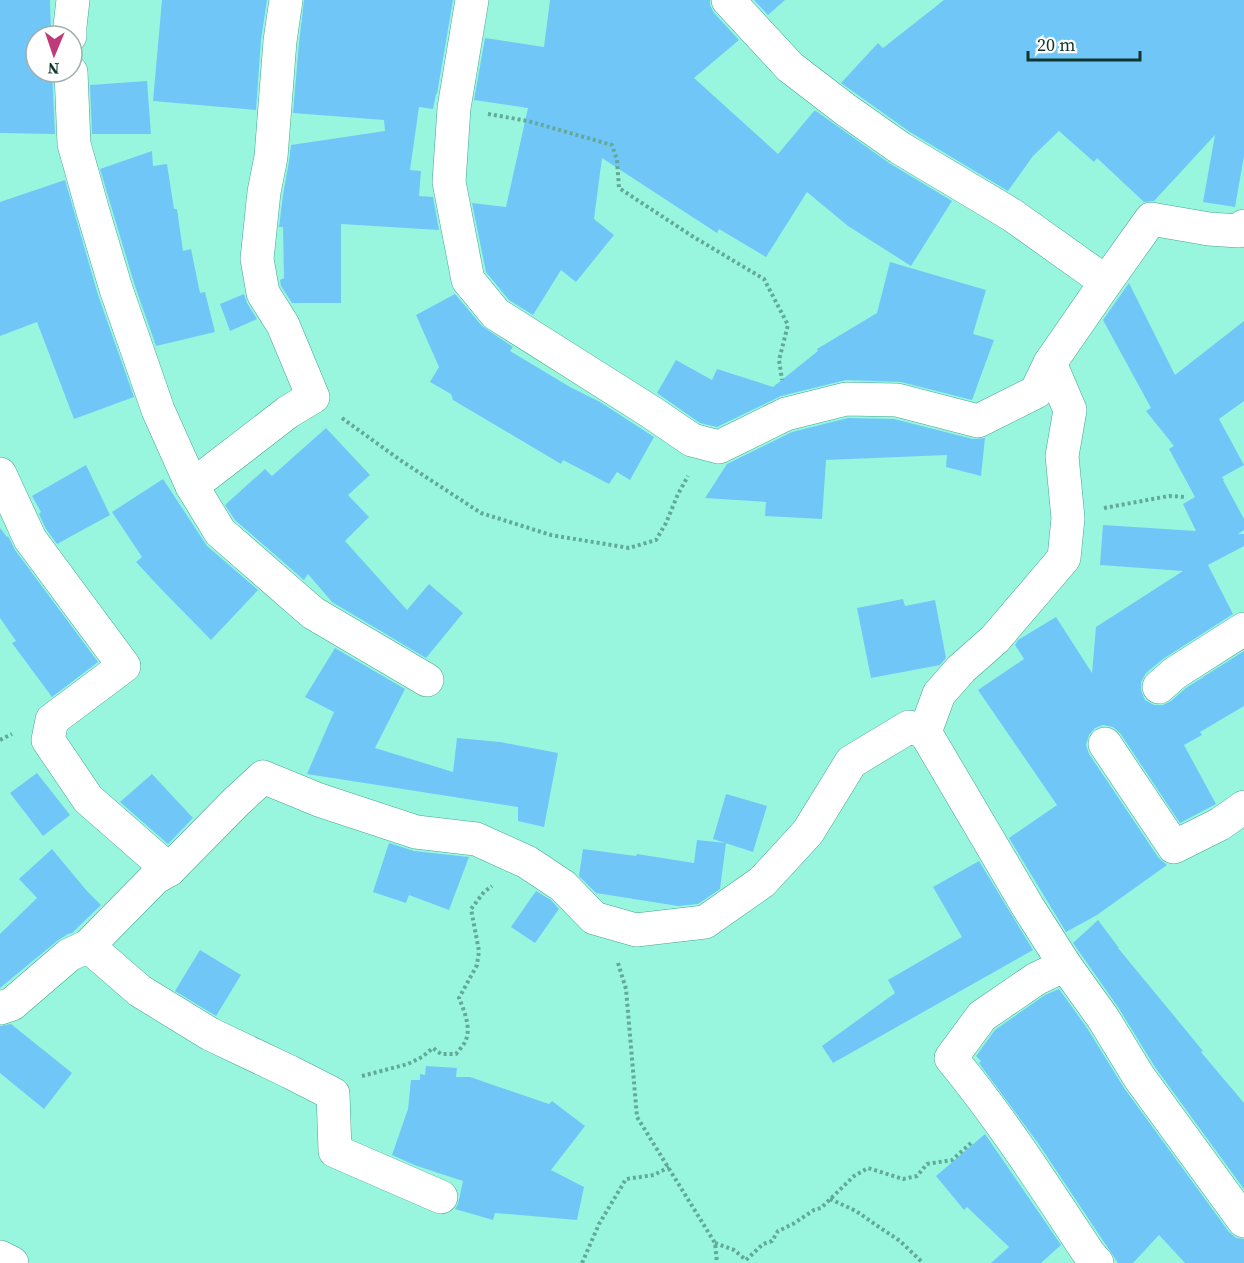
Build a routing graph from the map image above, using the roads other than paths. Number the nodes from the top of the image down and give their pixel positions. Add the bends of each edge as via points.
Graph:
1 (73, 0) edge
2 (286, 0) edge
3 (472, 0) edge
4 (728, 0) edge
5 (70, 24) edge
6 (72, 84) edge
7 (1244, 226) edge
8 (1106, 282) junction
9 (1050, 363) junction
10 (0, 474) edge
11 (192, 486) junction
12 (1244, 630) edge
13 (427, 680) dead end
14 (1159, 687) dead end
15 (925, 732) junction
16 (1105, 744) dead end
17 (1244, 807) edge
18 (169, 870) junction
19 (88, 946) junction
20 (1065, 965) junction
21 (0, 1008) edge
22 (441, 1197) dead end
23 (1244, 1221) edge
24 (0, 1257) edge
25 (12, 1263) edge
26 (1098, 1263) edge

1 - 5 street
2 - 11 street via 257,259 264,292 283,325 313,397
3 - 9 street via 454,108 449,182 468,280 496,315 692,440 719,447 786,414 846,399 897,400 978,422 1035,392
4 - 8 street via 790,67 846,110 900,148 1012,215
6 - 11 street via 74,144 116,289 158,410
7 - 8 street via 1239,231 1209,229 1151,219
8 - 9 street
9 - 15 street via 1070,410 1062,456 1068,518 1064,558 995,639 939,694
10 - 18 street via 30,539 124,666 52,720 48,740 88,799
11 - 13 street via 220,532 313,612
12 - 14 street
15 - 18 street via 909,727 851,762 808,831 762,882 705,922 636,930 594,918 563,886 527,862 477,839 417,832 263,777
15 - 20 street
16 - 17 street via 1174,848
18 - 19 street via 155,878
19 - 21 street via 69,955 12,1004
19 - 22 street via 140,990 210,1034 333,1094 335,1151
20 - 23 street via 1139,1077
20 - 26 street via 1036,979 982,1016 951,1058 997,1117
24 - 25 street

